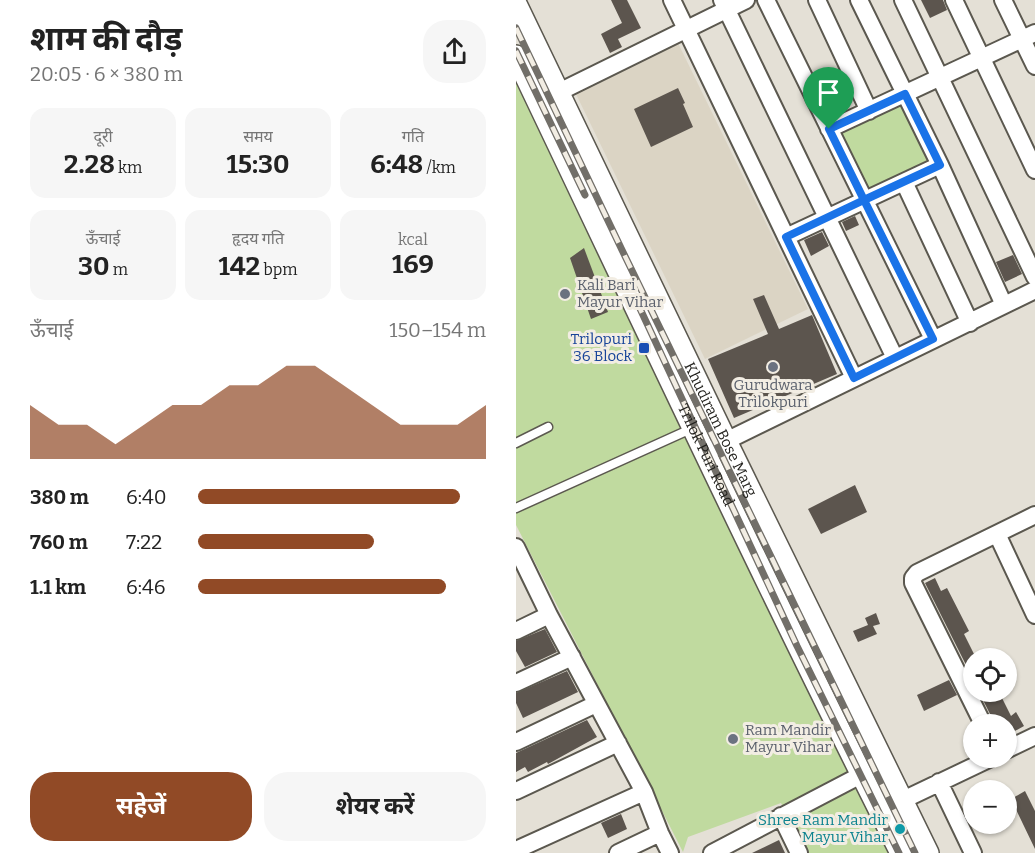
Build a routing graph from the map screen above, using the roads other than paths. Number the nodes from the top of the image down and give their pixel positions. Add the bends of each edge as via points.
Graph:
1 (672, 0) edge
2 (746, 0) edge
3 (766, 0) edge
4 (817, 0) edge
5 (859, 0) edge
6 (903, 0) edge
7 (954, 0) edge
8 (1004, 0) edge
9 (516, 4) edge
10 (724, 5) edge
11 (686, 30) junction
12 (1029, 36) edge
13 (516, 56) edge
14 (982, 58) junction
15 (1035, 66) edge
16 (939, 78) junction
17 (560, 92) junction
18 (905, 94) junction
19 (870, 111) junction
20 (829, 129) junction
21 (940, 165) junction
22 (1035, 170) edge
23 (904, 182) junction
24 (864, 200) junction
25 (828, 217) junction
26 (786, 237) junction
27 (1035, 277) edge
28 (1035, 290) edge
29 (1004, 305) junction
30 (970, 323) junction
31 (933, 339) junction
32 (896, 358) junction
33 (854, 378) junction
34 (548, 427) dead end
35 (693, 428) junction
36 (726, 441) junction
37 (516, 443) edge
38 (705, 453) junction
39 (516, 508) edge
40 (1034, 517) edge
41 (997, 534) junction
42 (516, 547) edge
43 (521, 570) edge
44 (549, 615) junction
45 (1035, 615) edge
46 (516, 631) edge
47 (572, 657) junction
48 (516, 683) edge
49 (596, 704) junction
50 (978, 714) edge
51 (1034, 740) edge
52 (516, 742) edge
53 (618, 743) junction
54 (1017, 746) edge
55 (969, 768) edge
56 (861, 775) junction
57 (939, 782) junction
58 (516, 791) edge
59 (644, 792) junction
60 (903, 800) junction
61 (781, 816) junction
62 (660, 833) junction
63 (516, 850) edge
64 (618, 853) edge
65 (670, 853) edge
66 (712, 853) edge
67 (799, 853) edge
68 (901, 853) edge
69 (928, 853) edge
70 (973, 853) edge

1 - 11 street
2 - 10 street
3 - 20 street
4 - 19 street
5 - 18 street
6 - 16 street
7 - 14 street
8 - 12 street
9 - 17 street, Khudiram Bose Marg
10 - 11 street
10 - 25 street
11 - 17 street
11 - 26 street
12 - 14 street
12 - 15 street
13 - 35 street, Trilok Puri Road
14 - 16 street
14 - 22 street
16 - 18 street
16 - 27 street
17 - 36 street, Khudiram Bose Marg
18 - 19 street
18 - 21 street
19 - 20 street
20 - 24 street
21 - 23 street
21 - 29 street
23 - 24 street
23 - 30 street
24 - 25 street
24 - 31 street
25 - 26 street
25 - 32 street
26 - 33 street
28 - 29 street
29 - 30 street
30 - 31 street
31 - 32 street
32 - 33 street
33 - 36 street
34 - 37 lane
35 - 38 street, Trilok Puri Road
35 - 39 lane
36 - 38 street
36 - 60 street, Khudiram Bose Marg
38 - 56 street, Trilok Puri Road
40 - 41 street
41 - 45 street
41 - 50 street via 913,578
42 - 43 street
43 - 44 street
44 - 46 street
44 - 47 street
47 - 48 street
47 - 49 street
49 - 52 street
49 - 53 street
51 - 54 street
53 - 58 street
53 - 59 street
55 - 57 street
56 - 61 street
56 - 68 street, Trilok Puri Road
57 - 60 street
57 - 70 street
59 - 62 street
59 - 63 street
60 - 69 street, Khudiram Bose Marg
61 - 66 street
61 - 67 street
62 - 64 street
62 - 65 street

